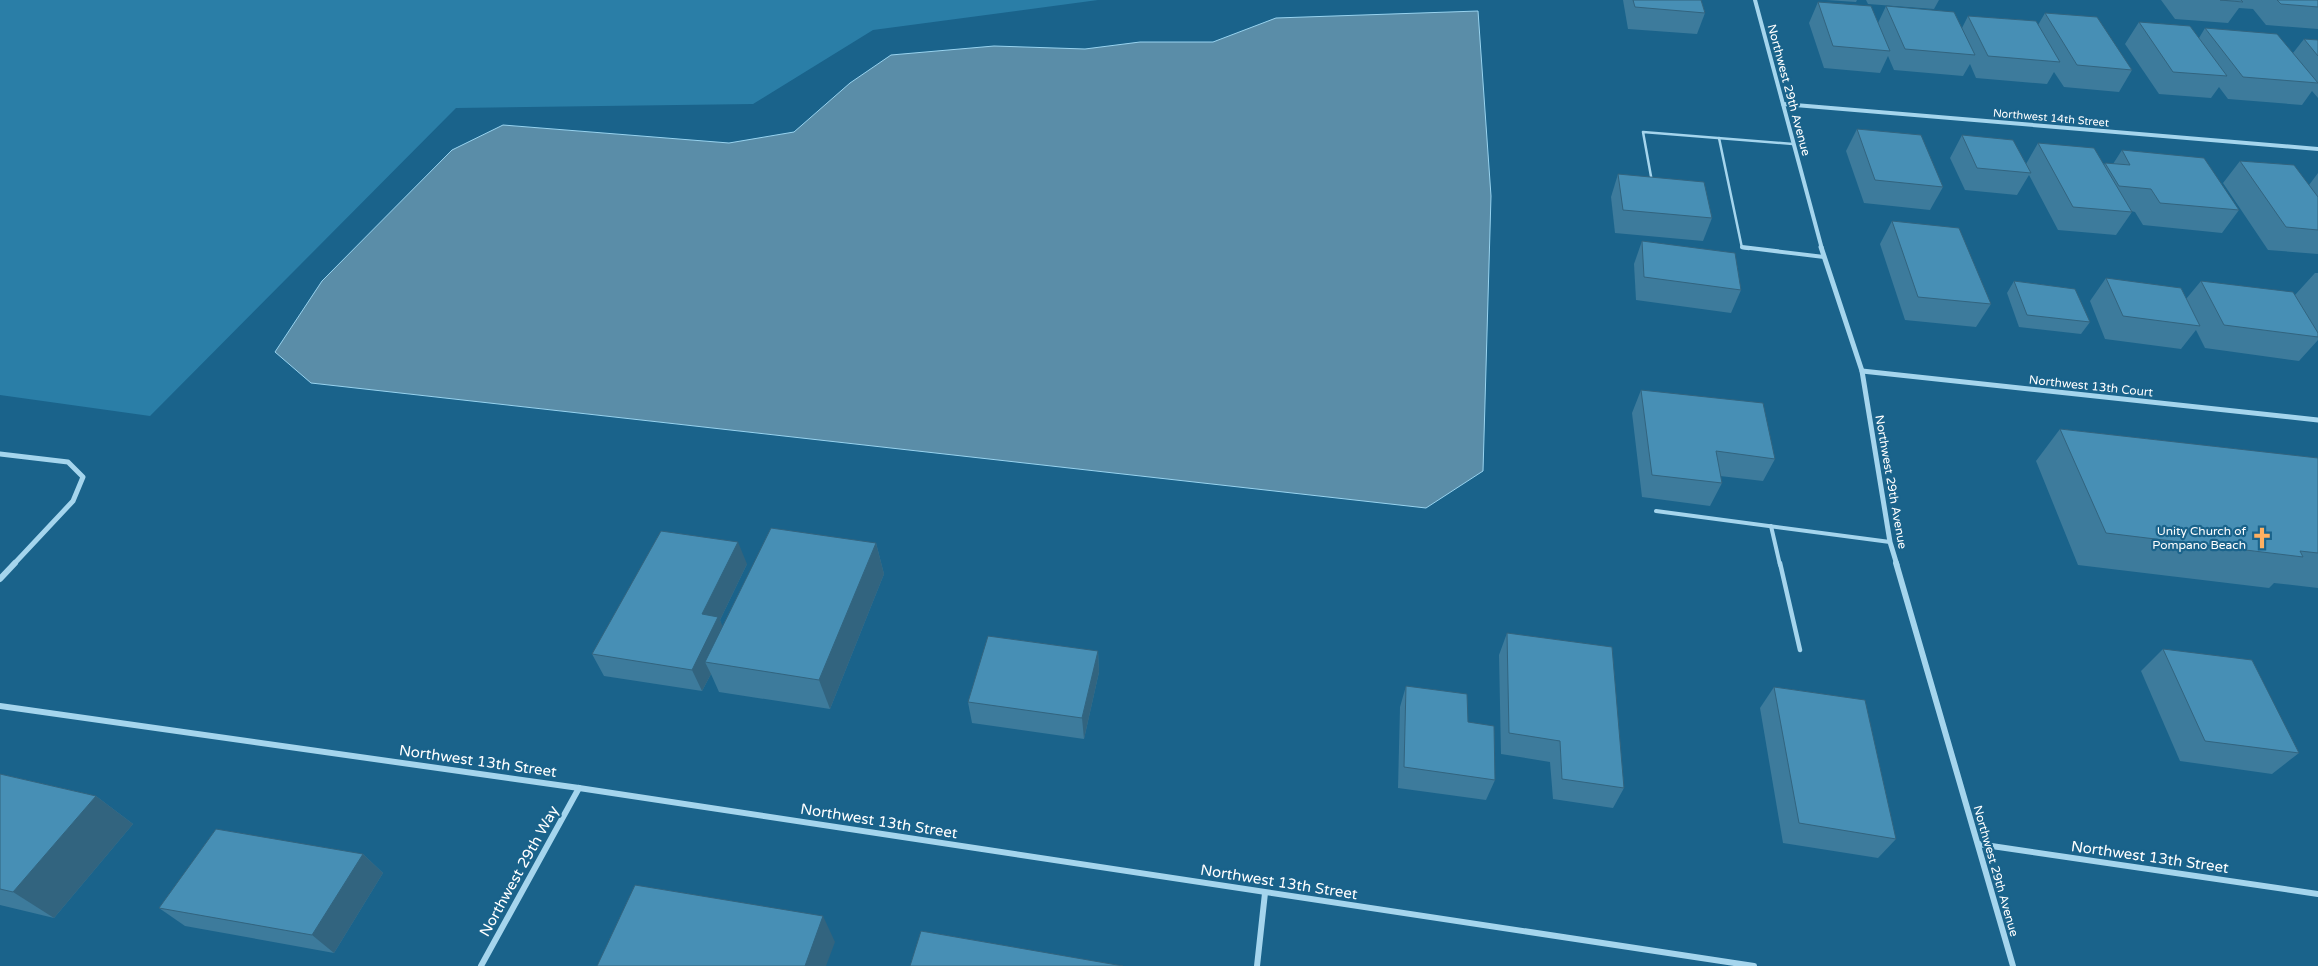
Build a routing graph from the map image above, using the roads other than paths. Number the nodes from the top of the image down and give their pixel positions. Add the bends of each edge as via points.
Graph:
1 (1755, 0) edge
2 (1783, 104) junction
3 (1719, 138) junction
4 (1793, 144) junction
5 (2318, 149) edge
6 (1653, 185) edge
7 (1824, 257) junction
8 (1862, 372) junction
9 (2318, 420) edge
10 (0, 454) edge
11 (1656, 511) dead end
12 (1771, 526) junction
13 (1890, 542) junction
14 (0, 580) edge
15 (1800, 650) dead end
16 (0, 706) edge
17 (579, 788) junction
18 (1978, 844) junction
19 (1265, 893) junction
20 (2318, 894) edge
21 (481, 966) edge
22 (1257, 966) edge
23 (1754, 966) edge
24 (2013, 966) edge

1 - 2 street, Northwest 29th Avenue
2 - 4 street, Northwest 29th Avenue
2 - 5 street, Northwest 14th Street
3 - 4 lane
3 - 6 lane via 1642,132
3 - 7 lane via 1742,248
4 - 7 street, Northwest 29th Avenue
7 - 8 street, Northwest 29th Avenue
8 - 9 street, Northwest 13th Court
8 - 13 street, Northwest 29th Avenue
10 - 14 street via 68,462 83,477 73,501
11 - 12 lane
12 - 13 lane
12 - 15 lane
13 - 18 street, Northwest 29th Avenue
16 - 17 street, Northwest 13th Street
17 - 19 street, Northwest 13th Street
17 - 21 street, Northwest 29th Way
18 - 20 street, Northwest 13th Street
18 - 24 street, Northwest 29th Avenue
19 - 22 street
19 - 23 street, Northwest 13th Street

